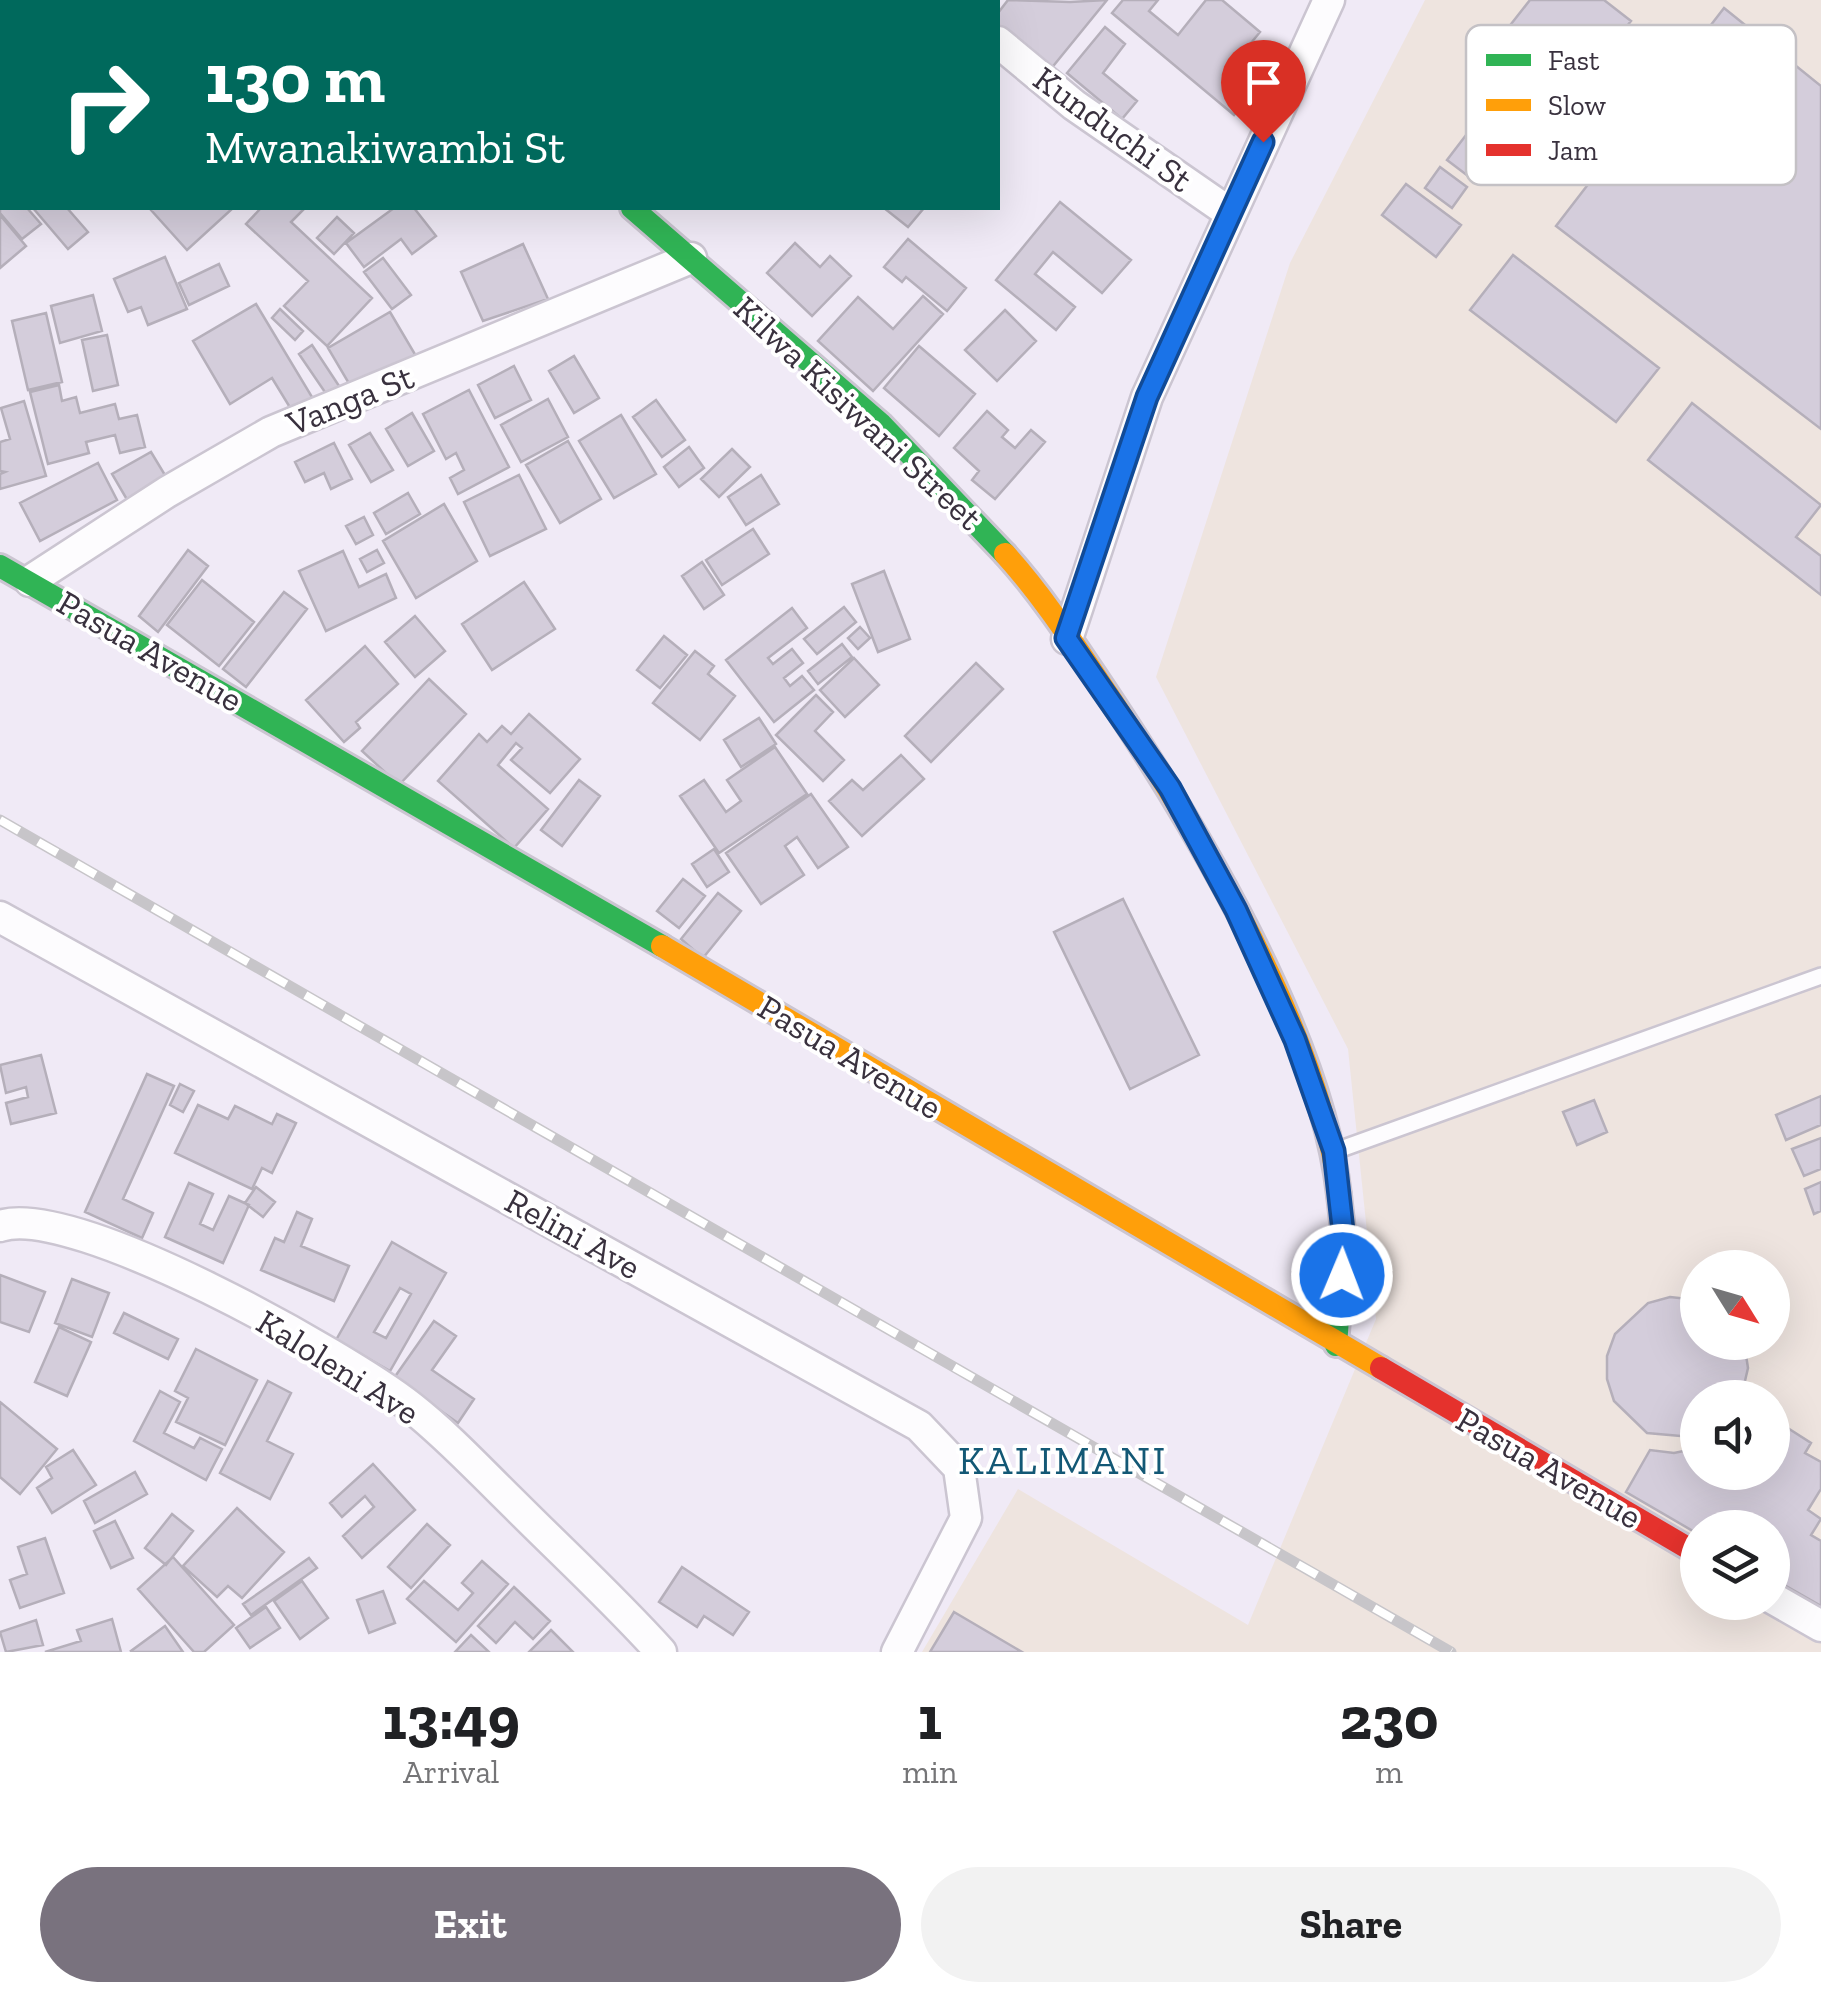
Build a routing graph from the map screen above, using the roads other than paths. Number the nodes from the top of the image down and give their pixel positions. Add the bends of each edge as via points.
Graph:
1 (1329, 0) edge
2 (1000, 44) edge
3 (634, 210) edge
4 (1230, 213) junction
5 (691, 258) junction
6 (0, 566) edge
7 (30, 581) junction
8 (1066, 638) junction
9 (0, 917) edge
10 (1821, 976) edge
11 (1334, 1151) junction
12 (0, 1226) edge
13 (1336, 1345) junction
14 (1680, 1544) edge
15 (1790, 1608) edge
16 (1821, 1626) edge
17 (661, 1652) edge
18 (897, 1652) edge

1 - 4 street
2 - 4 street, Kunduchi St via 1074,105
3 - 5 street, Kilwa Kisiwani Street
4 - 8 street via 1147,397
5 - 7 street, Vanga St via 271,432
5 - 8 street, Kilwa Kisiwani Street via 881,424 1037,589
6 - 7 street, Pasua Avenue
7 - 13 street, Pasua Avenue
8 - 11 street, Kilwa Kisiwani Street via 1170,788 1236,910 1295,1040
9 - 18 street, Relini Ave via 919,1426 959,1468 966,1518
10 - 11 lane
11 - 13 street, Kilwa Kisiwani Street via 1344,1240
12 - 17 street, Kaloleni Ave via 61,1228 109,1243 306,1338 411,1406
13 - 14 street, Pasua Avenue
15 - 16 street

